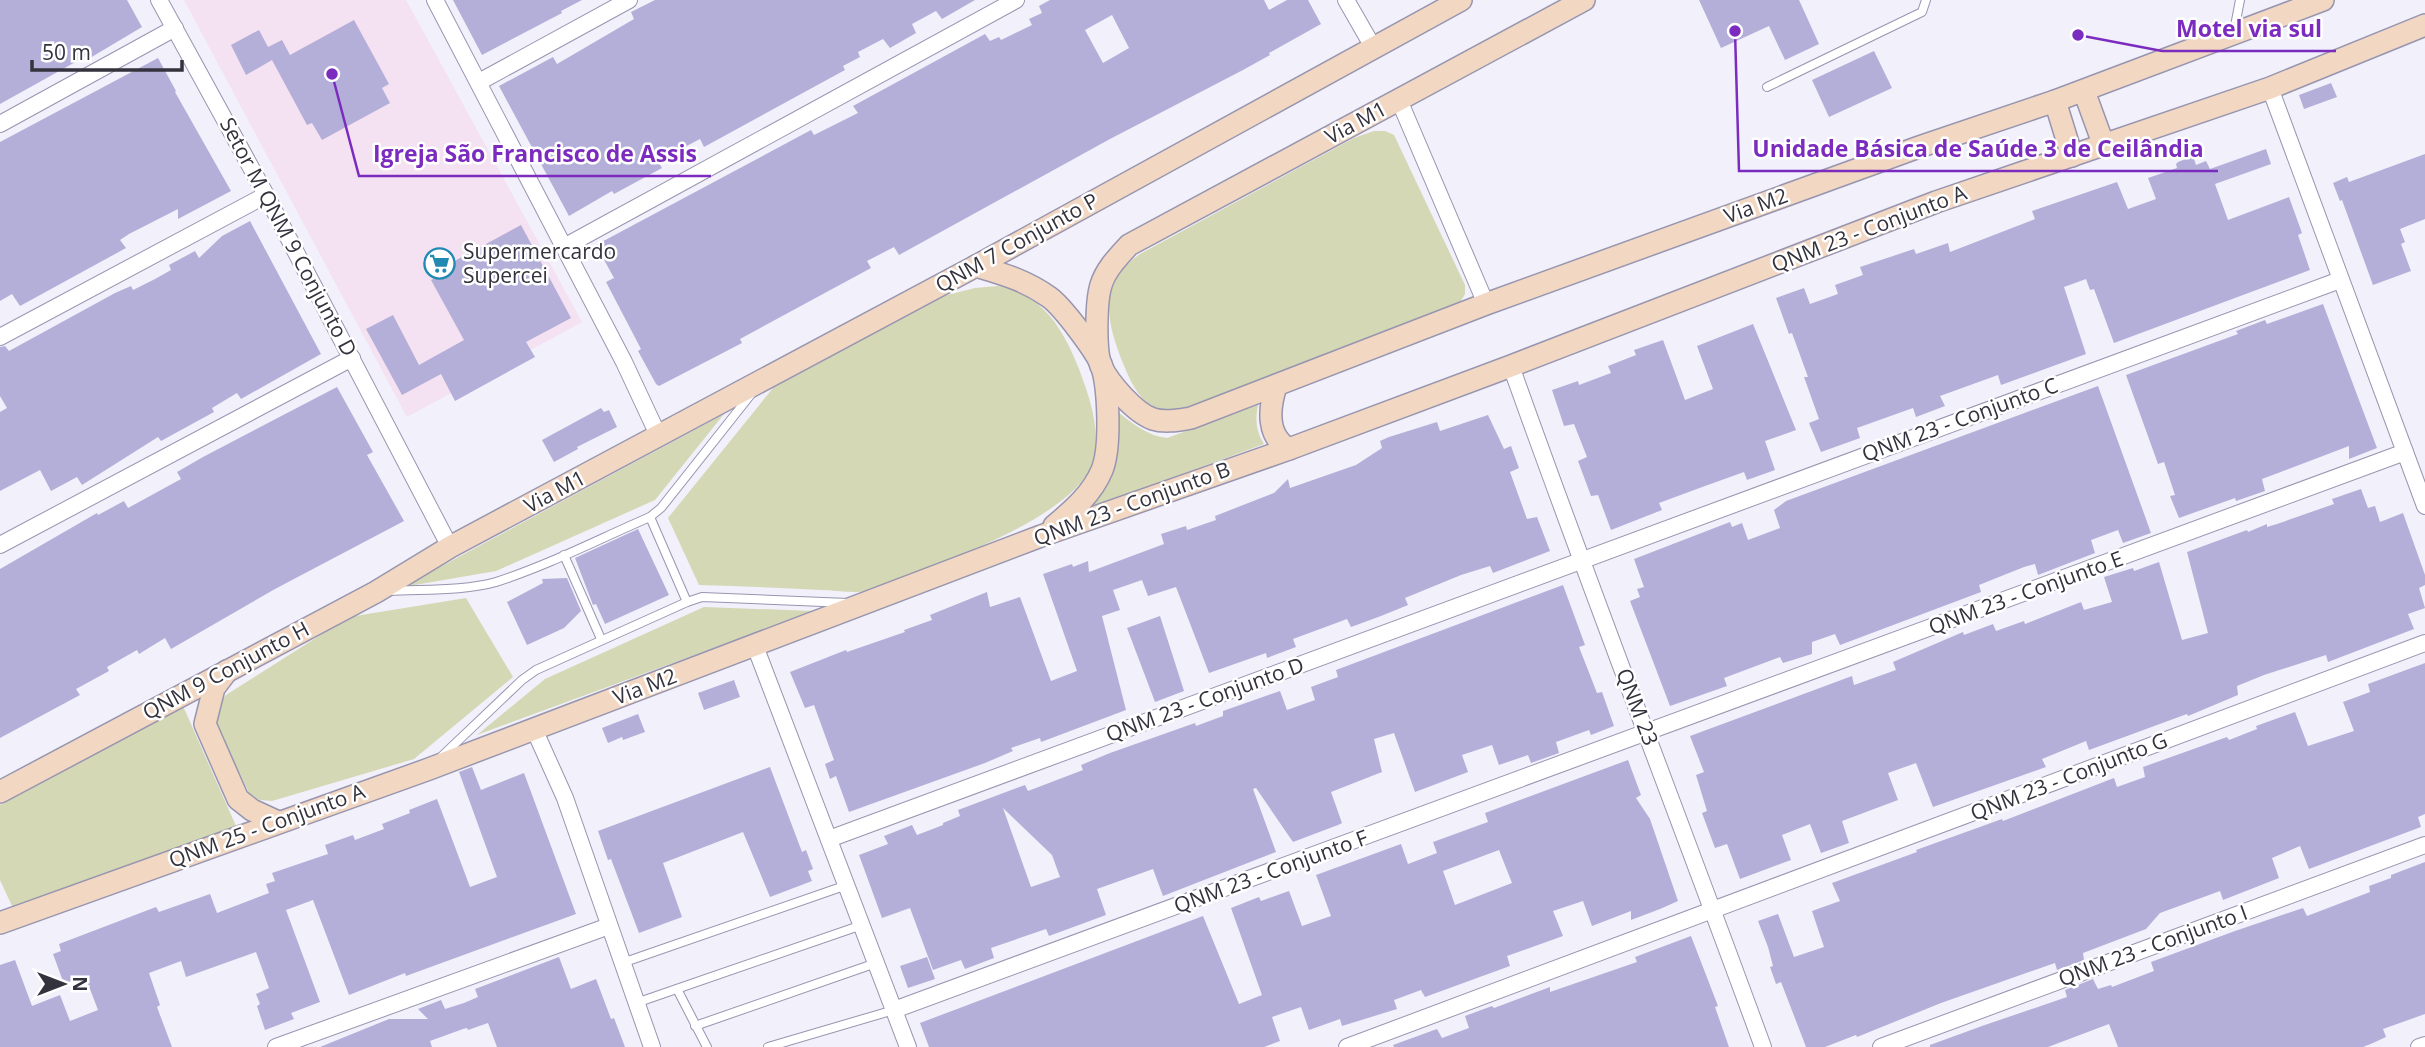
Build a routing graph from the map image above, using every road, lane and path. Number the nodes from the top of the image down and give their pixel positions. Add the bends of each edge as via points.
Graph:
1 (159, 0) edge
2 (435, 0) edge
3 (629, 0) edge
4 (1016, 0) edge
5 (1346, 0) edge
6 (1461, 0) edge
7 (1584, 0) edge
8 (1926, 0) edge
9 (2240, 0) edge
10 (2323, 0) edge
11 (2425, 25) edge
12 (175, 28) junction
13 (2234, 34) junction
14 (1373, 47) junction
15 (479, 82) junction
16 (1767, 87) dead end
17 (2270, 88) junction
18 (2084, 91) junction
19 (1399, 100) junction
20 (2055, 101) junction
21 (0, 124) edge
22 (2104, 146) junction
23 (2072, 156) junction
24 (266, 195) junction
25 (564, 247) junction
26 (976, 266) junction
27 (2340, 280) junction
28 (1486, 304) junction
29 (0, 337) edge
30 (352, 358) junction
31 (1101, 364) junction
32 (1511, 366) junction
33 (762, 380) junction
34 (1276, 386) junction
35 (659, 437) junction
36 (1289, 449) junction
37 (2405, 452) junction
38 (2425, 506) edge
39 (650, 517) junction
40 (1041, 536) junction
41 (0, 545) edge
42 (450, 547) junction
43 (564, 555) junction
44 (1580, 561) junction
45 (376, 592) junction
46 (687, 602) junction
47 (865, 604) junction
48 (601, 639) junction
49 (2425, 643) edge
50 (755, 646) junction
51 (228, 670) junction
52 (534, 729) junction
53 (1647, 733) junction
54 (429, 769) junction
55 (0, 792) edge
56 (278, 822) junction
57 (830, 839) junction
58 (2425, 845) edge
59 (847, 885) junction
60 (1714, 911) junction
61 (0, 923) edge
62 (862, 925) junction
63 (609, 926) junction
64 (622, 963) junction
65 (876, 963) junction
66 (677, 989) junction
67 (636, 1003) junction
68 (894, 1010) junction
69 (695, 1026) junction
70 (2425, 1045) edge
71 (276, 1047) edge
72 (652, 1047) edge
73 (707, 1047) edge
74 (768, 1047) edge
75 (908, 1047) edge
76 (1347, 1047) edge
77 (1763, 1047) edge
78 (1881, 1047) edge
79 (2419, 1047) edge

1 - 12 street, Setor M QNM 9 Conjunto D
2 - 15 street
3 - 15 street
4 - 25 street
5 - 14 street
6 - 14 main road, QNM 7 Conjunto P
7 - 19 main road, Via M1
8 - 16 lane via 1922,12
9 - 13 lane
10 - 13 main road, Via M2
11 - 17 main road
12 - 21 street
12 - 24 street, Setor M QNM 9 Conjunto D
13 - 18 main road, Via M2
14 - 26 main road, QNM 7 Conjunto P
15 - 25 street
17 - 22 main road, QNM 23 - Conjunto A
17 - 27 street
18 - 20 main road, Via M2
18 - 22 main road
19 - 28 street
19 - 31 main road, Via M1 via 1129,246 1112,263 1101,284 1097,323
20 - 23 main road
20 - 28 main road, Via M2
22 - 23 main road, QNM 23 - Conjunto A
23 - 32 main road, QNM 23 - Conjunto A via 1936,202
24 - 29 street
24 - 30 street, Setor M QNM 9 Conjunto D
25 - 35 street
26 - 31 main road, Via M2 via 1022,280 1051,298 1067,313
26 - 33 main road, QNM 7 Conjunto P
27 - 37 street
27 - 44 street, QNM 23 - Conjunto C
28 - 34 main road, Via M2
30 - 41 street
30 - 42 street, Setor M QNM 9 Conjunto D
31 - 34 main road, Via M2 via 1120,393 1153,419 1191,418
31 - 40 main road via 1108,415 1102,469 1077,507
32 - 36 main road, QNM 23 - Conjunto B
32 - 44 street, QNM 23
33 - 35 main road, QNM 7 Conjunto P
33 - 39 lane
34 - 36 main road via 1271,424 1275,438
35 - 42 main road, Via M1
36 - 40 main road, QNM 23 - Conjunto B
37 - 38 street
37 - 53 street, QNM 23 - Conjunto E
39 - 43 lane
39 - 46 lane
40 - 47 main road, QNM 23 - Conjunto B
42 - 45 main road, QNM 9 Conjunto H
43 - 45 lane via 495,582
43 - 48 lane
44 - 53 street, QNM 23
44 - 57 street, QNM 23 - Conjunto D
45 - 51 main road, QNM 9 Conjunto H
46 - 47 lane via 702,597
46 - 48 lane
47 - 50 main road, QNM 23 - Conjunto B
48 - 54 lane via 522,680
49 - 60 street, QNM 23 - Conjunto G
50 - 52 main road, Via M2
50 - 57 street
51 - 55 main road, QNM 9 Conjunto H
51 - 56 main road via 214,688 205,724 238,799
52 - 54 main road, QNM 25 - Conjunto A
52 - 63 street via 565,798
53 - 60 street, QNM 23
53 - 68 street, QNM 23 - Conjunto F
54 - 56 main road, QNM 25 - Conjunto A
56 - 61 main road, QNM 25 - Conjunto A
57 - 59 street
58 - 78 street, QNM 23 - Conjunto I
59 - 62 street
59 - 64 lane
60 - 76 street, QNM 23 - Conjunto G
60 - 77 street, QNM 23
62 - 65 street
62 - 66 lane
63 - 64 street
63 - 71 street
64 - 67 street
65 - 68 street
65 - 69 lane
66 - 67 lane
66 - 69 lane
67 - 72 street
68 - 74 lane
68 - 75 street
69 - 73 lane
70 - 79 street

